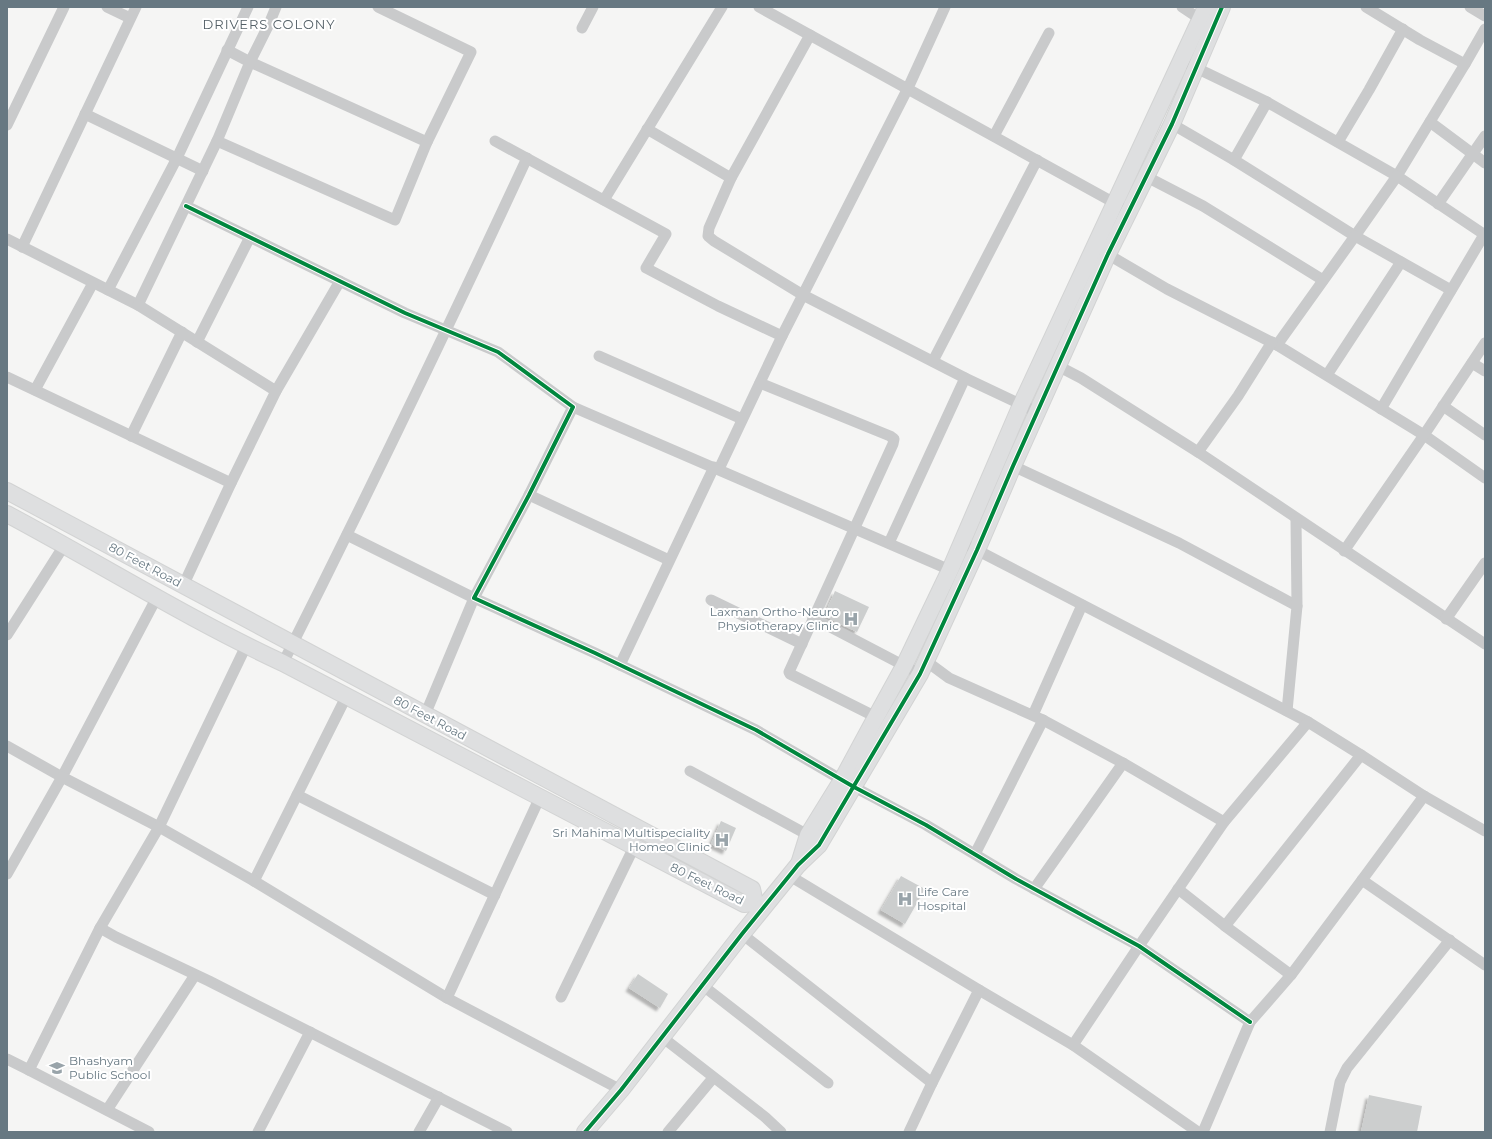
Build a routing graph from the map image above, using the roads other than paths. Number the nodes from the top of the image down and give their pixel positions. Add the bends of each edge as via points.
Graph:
1 (64, 7) edge
2 (107, 7) edge
3 (136, 7) edge
4 (248, 7) edge
5 (276, 7) edge
6 (378, 7) edge
7 (593, 7) edge
8 (722, 7) edge
9 (759, 7) edge
10 (945, 7) edge
11 (1182, 7) edge
12 (1222, 7) edge
13 (1366, 7) edge
14 (1470, 7) edge
15 (1203, 13) edge
16 (1485, 16) edge
17 (130, 18) junction
18 (582, 28) dead end
19 (1403, 29) junction
20 (1485, 29) edge
21 (1049, 33) dead end
22 (810, 35) junction
23 (227, 50) junction
24 (250, 62) junction
25 (1188, 64) junction
26 (1465, 64) junction
27 (908, 88) junction
28 (1267, 102) junction
29 (85, 114) junction
30 (1430, 122) junction
31 (7, 123) edge
32 (1172, 124) junction
33 (647, 129) junction
34 (994, 136) junction
35 (1485, 136) edge
36 (217, 141) junction
37 (495, 141) dead end
38 (427, 142) junction
39 (1338, 142) junction
40 (1473, 154) junction
41 (176, 158) junction
42 (527, 158) junction
43 (1037, 160) junction
44 (1234, 160) junction
45 (1485, 163) edge
46 (203, 171) junction
47 (1146, 176) junction
48 (1397, 176) junction
49 (731, 178) junction
50 (604, 200) junction
51 (1114, 203) junction
52 (1438, 204) junction
53 (186, 206) junction
54 (1129, 212) junction
55 (1485, 234) edge
56 (1355, 236) junction
57 (250, 237) junction
58 (7, 239) edge
59 (22, 247) junction
60 (1101, 251) junction
61 (1401, 262) junction
62 (1323, 280) junction
63 (340, 281) junction
64 (93, 283) junction
65 (108, 290) junction
66 (1451, 290) junction
67 (803, 295) junction
68 (138, 305) junction
69 (446, 330) junction
70 (182, 332) junction
71 (782, 336) junction
72 (197, 342) junction
73 (1485, 343) edge
74 (1274, 344) junction
75 (599, 356) dead end
76 (933, 361) junction
77 (1472, 363) junction
78 (1058, 366) junction
79 (1485, 371) edge
80 (1326, 376) junction
81 (7, 377) edge
82 (965, 378) junction
83 (760, 383) junction
84 (35, 390) junction
85 (276, 391) junction
86 (1021, 405) junction
87 (1443, 406) junction
88 (573, 407) junction
89 (1381, 409) junction
90 (1037, 412) junction
91 (742, 419) junction
92 (1424, 435) junction
93 (1485, 435) edge
94 (131, 436) junction
95 (1198, 452) junction
96 (1013, 466) junction
97 (716, 468) junction
98 (1485, 478) edge
99 (231, 483) junction
100 (7, 491) edge
101 (529, 495) junction
102 (7, 514) edge
103 (1296, 519) junction
104 (854, 528) junction
105 (347, 535) junction
106 (889, 543) junction
107 (962, 543) junction
108 (65, 544) junction
109 (977, 550) junction
110 (1344, 551) junction
111 (669, 560) junction
112 (1485, 563) edge
113 (950, 570) junction
114 (183, 586) junction
115 (157, 597) junction
116 (474, 598) junction
117 (711, 600) dead end
118 (1082, 605) junction
119 (1297, 606) junction
120 (813, 618) junction
121 (1446, 619) junction
122 (7, 635) edge
123 (293, 644) junction
124 (802, 644) junction
125 (1485, 644) edge
126 (246, 646) junction
127 (283, 663) junction
128 (620, 665) junction
129 (904, 666) junction
130 (923, 667) junction
131 (346, 697) junction
132 (1287, 711) junction
133 (425, 715) junction
134 (1033, 715) junction
135 (876, 717) junction
136 (1043, 720) junction
137 (1308, 722) junction
138 (7, 746) edge
139 (1361, 755) junction
140 (1123, 763) junction
141 (690, 771) dead end
142 (62, 777) junction
143 (848, 784) junction
144 (297, 795) junction
145 (1424, 796) junction
146 (540, 798) junction
147 (1224, 822) junction
148 (159, 827) junction
149 (1485, 831) edge
150 (808, 835) junction
151 (634, 847) junction
152 (975, 854) junction
153 (8, 871) edge
154 (794, 871) junction
155 (1362, 880) junction
156 (254, 881) junction
157 (1034, 889) junction
158 (1178, 889) junction
159 (495, 895) junction
160 (760, 906) junction
161 (1225, 926) junction
162 (100, 928) junction
163 (742, 934) junction
164 (1450, 940) junction
165 (1139, 946) junction
166 (1485, 965) edge
167 (195, 975) junction
168 (1292, 975) junction
169 (702, 985) junction
170 (979, 990) junction
171 (561, 997) dead end
172 (447, 998) junction
173 (1250, 1022) junction
174 (310, 1032) junction
175 (662, 1037) junction
176 (1073, 1045) junction
177 (7, 1059) edge
178 (29, 1070) junction
179 (713, 1078) junction
180 (828, 1083) dead end
181 (932, 1083) junction
182 (621, 1090) junction
183 (439, 1097) junction
184 (107, 1110) junction
185 (671, 1131) edge
186 (149, 1132) edge
187 (258, 1132) edge
188 (419, 1132) edge
189 (507, 1132) edge
190 (585, 1132) edge
191 (781, 1132) edge
192 (909, 1132) edge
193 (1198, 1132) edge
194 (1203, 1132) edge
195 (1330, 1132) edge

1 - 31 street
2 - 17 street
3 - 17 street
4 - 23 street
5 - 24 street
6 - 38 street via 471,52
7 - 18 street
8 - 33 street
9 - 22 street
10 - 27 street
11 - 15 street
12 - 25 street
13 - 19 street
14 - 16 street
15 - 25 street
17 - 29 street
19 - 26 street
19 - 39 street
20 - 26 street
21 - 34 street
22 - 27 street
22 - 49 street
23 - 24 street
23 - 41 street
24 - 36 street
24 - 38 street
25 - 28 street
25 - 32 street
25 - 51 street
26 - 30 street
27 - 34 street
27 - 67 street
28 - 39 street
28 - 44 street
29 - 41 street
29 - 59 street
30 - 40 street
30 - 48 street
32 - 44 street
32 - 47 street
33 - 49 street
33 - 50 street
34 - 43 street
35 - 40 street
36 - 38 street via 395,220
36 - 46 street
37 - 42 street
39 - 48 street
40 - 45 street
40 - 52 street
41 - 46 street
41 - 65 street
42 - 50 street
42 - 69 street
43 - 51 street
43 - 76 street
44 - 56 street
46 - 53 street
47 - 54 street
47 - 62 street via 1204,206
48 - 52 street
48 - 56 street
49 - 67 street via 709,228 708,236
50 - 71 street via 666,234 646,268
51 - 54 street
51 - 60 street
52 - 55 street
53 - 57 street
53 - 68 street
54 - 60 street
55 - 66 street
56 - 61 street
56 - 62 street
57 - 63 street
57 - 72 street
58 - 59 street
59 - 64 street
60 - 74 street via 1167,289
60 - 78 street
60 - 86 street
61 - 66 street
61 - 80 street
62 - 74 street
63 - 69 street
63 - 85 street
64 - 65 street
64 - 84 street
65 - 68 street
66 - 89 street
67 - 71 street
67 - 76 street
68 - 70 street
69 - 88 street via 498,352
69 - 105 street
70 - 72 street
70 - 94 street
71 - 83 street
72 - 85 street
73 - 77 street
74 - 80 street
74 - 95 street
75 - 91 street
76 - 82 street
77 - 79 street
77 - 87 street
78 - 90 street
78 - 95 street
80 - 89 street
81 - 84 street
82 - 86 street
82 - 106 street
83 - 91 street
83 - 104 street via 894,439
84 - 94 street
85 - 99 street
86 - 90 street
86 - 107 street
87 - 92 street
87 - 93 street
88 - 97 street
88 - 101 street
89 - 92 street
90 - 96 street
91 - 97 street
92 - 98 street
92 - 110 street
94 - 99 street
95 - 103 street
96 - 109 street
96 - 119 street via 1179,544
97 - 104 street
97 - 111 street
99 - 114 street
100 - 114 street, 80 Feet Road
101 - 111 street
101 - 116 street
102 - 108 street, 80 Feet Road
103 - 110 street
103 - 119 street
104 - 106 street
104 - 120 street
105 - 116 street
105 - 123 street
106 - 113 street
107 - 109 street
107 - 113 street
108 - 115 street, 80 Feet Road
108 - 122 street
109 - 118 street
109 - 130 street
110 - 121 street
111 - 128 street
112 - 121 street
113 - 129 street
114 - 123 street, 80 Feet Road
115 - 126 street, 80 Feet Road
115 - 142 street
116 - 128 street
116 - 133 street
117 - 124 street
118 - 132 street
118 - 134 street
119 - 132 street
120 - 124 street
120 - 129 street
121 - 125 street
123 - 127 street
123 - 133 street, 80 Feet Road
124 - 135 street via 789,670 790,674
126 - 127 street, 80 Feet Road
126 - 148 street
127 - 131 street, 80 Feet Road
128 - 143 street via 756,730
129 - 130 street
129 - 135 street
130 - 134 street
130 - 143 street
131 - 144 street
131 - 146 street, 80 Feet Road
132 - 137 street
133 - 160 street, 80 Feet Road via 752,889
134 - 136 street
135 - 143 street
136 - 140 street
136 - 152 street
137 - 139 street
137 - 147 street
138 - 142 street
139 - 145 street
139 - 161 street
140 - 147 street
140 - 157 street
141 - 150 street
142 - 148 street
142 - 153 street
143 - 150 street
143 - 152 street
143 - 154 street via 819,845
144 - 156 street
144 - 159 street
145 - 149 street
145 - 155 street
146 - 151 street, 80 Feet Road
146 - 159 street
147 - 158 street
148 - 156 street
148 - 162 street
150 - 154 street
151 - 160 street, 80 Feet Road via 744,904
151 - 171 street
152 - 157 street
154 - 160 street
154 - 170 street
155 - 164 street
155 - 168 street
156 - 172 street
157 - 165 street
158 - 161 street
158 - 165 street
159 - 172 street
160 - 163 street
161 - 168 street
162 - 167 street
162 - 178 street
163 - 169 street
163 - 181 street
164 - 166 street
164 - 195 street via 1347,1068 1340,1082
165 - 173 street
165 - 176 street
167 - 174 street
167 - 184 street
168 - 173 street
169 - 175 street
169 - 180 street
170 - 176 street
170 - 181 street
172 - 182 street
173 - 194 street
174 - 183 street
174 - 187 street
175 - 179 street
175 - 182 street
176 - 193 street
177 - 178 street
178 - 184 street
179 - 185 street
179 - 191 street
181 - 192 street
182 - 190 street
183 - 188 street
183 - 189 street
184 - 186 street

